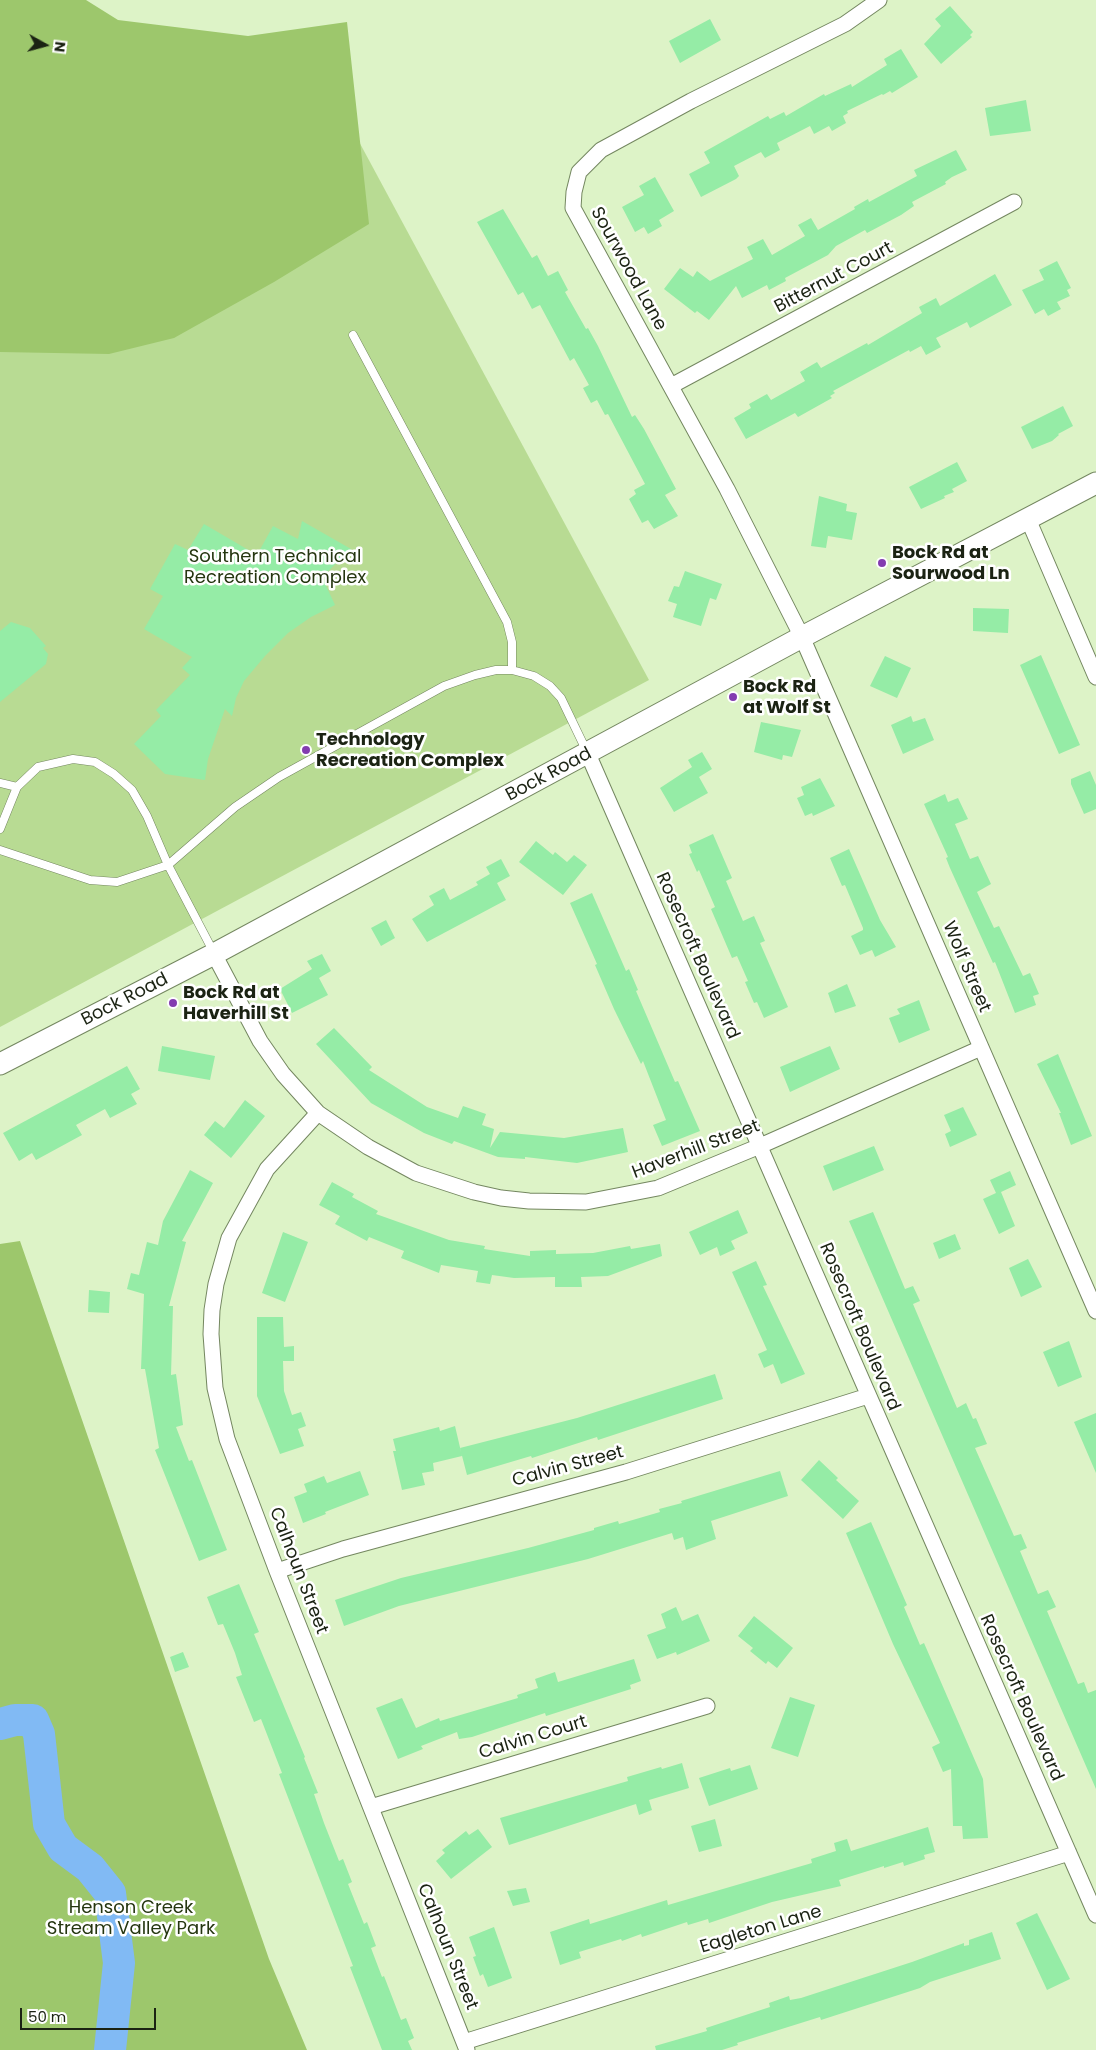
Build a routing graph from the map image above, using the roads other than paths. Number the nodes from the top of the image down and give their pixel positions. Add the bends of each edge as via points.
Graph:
1 (879, 0) edge
2 (1014, 202) dead end
3 (353, 335) dead end
4 (671, 386) junction
5 (1096, 483) edge
6 (1028, 519) junction
7 (802, 636) junction
8 (512, 670) junction
9 (1096, 677) edge
10 (588, 754) junction
11 (0, 783) edge
12 (17, 787) junction
13 (0, 828) edge
14 (0, 850) edge
15 (168, 865) junction
16 (214, 954) junction
17 (981, 1048) junction
18 (0, 1064) edge
19 (318, 1113) junction
20 (760, 1146) junction
21 (1096, 1311) edge
22 (868, 1396) junction
23 (277, 1571) junction
24 (707, 1706) dead end
25 (370, 1807) junction
26 (1069, 1853) junction
27 (1096, 1915) edge
28 (466, 2046) edge

1 - 4 street, Sourwood Lane via 830,33 616,141 592,156 579,172 573,203 575,214
2 - 4 street, Bitternut Court
3 - 8 lane via 507,622 512,642
4 - 7 street, Sourwood Lane
5 - 6 main road, Bock Road
6 - 7 main road, Bock Road
6 - 9 street
7 - 10 main road, Bock Road
7 - 17 street, Wolf Street
8 - 10 lane via 534,676 556,692 568,709
8 - 15 lane via 475,675 444,686 279,777 235,807
10 - 16 main road, Bock Road
10 - 20 street, Rosecroft Boulevard
11 - 12 lane
12 - 13 lane
12 - 15 lane via 38,767 73,759 95,762 132,790
14 - 15 lane via 90,880 117,882
15 - 16 lane
16 - 18 main road, Bock Road
16 - 19 street, Haverhill Street via 260,1042
17 - 20 street, Haverhill Street
17 - 21 street, Wolf Street
19 - 20 street, Haverhill Street via 368,1147 416,1173 474,1192 529,1201 586,1202 635,1194 674,1182
19 - 23 street, Calhoun Street via 267,1169 239,1217 221,1264 212,1310 212,1354 220,1416
20 - 22 street, Rosecroft Boulevard
22 - 23 street, Calvin Street via 626,1472 343,1548
22 - 26 street, Rosecroft Boulevard
23 - 25 street, Calhoun Street
24 - 25 street, Calvin Court
25 - 28 street, Calhoun Street
26 - 27 street, Rosecroft Boulevard
26 - 28 street, Eagleton Lane

